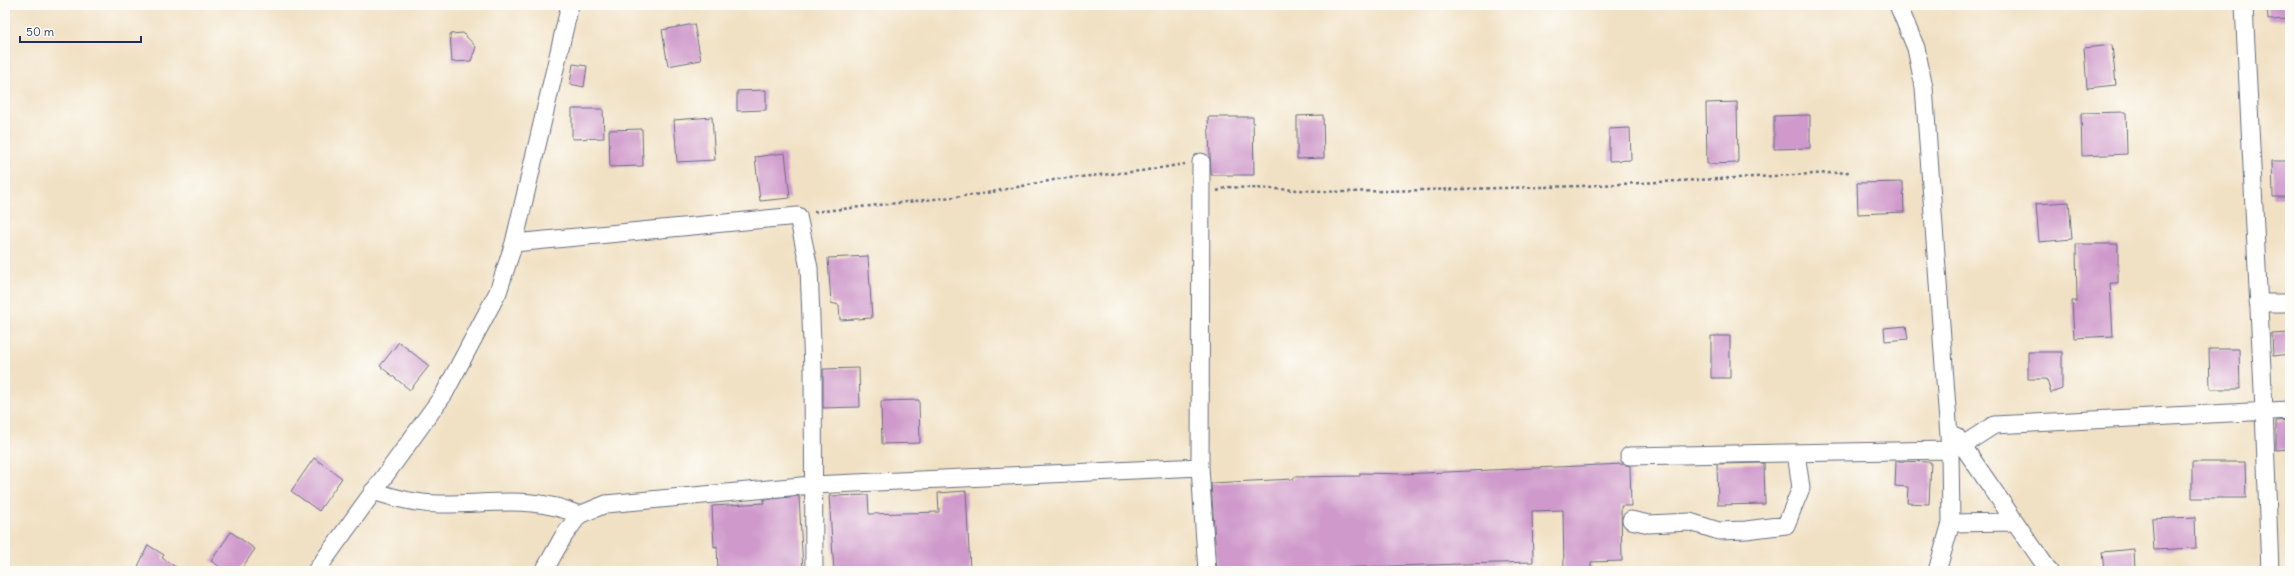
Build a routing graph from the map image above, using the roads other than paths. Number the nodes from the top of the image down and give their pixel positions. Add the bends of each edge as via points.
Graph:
1 (570, 5) edge
2 (1898, 5) edge
3 (2244, 5) edge
4 (1201, 162) road end
5 (514, 243) junction
6 (2290, 301) edge
7 (2258, 303) junction
8 (2264, 410) junction
9 (2290, 410) edge
10 (1957, 448) junction
11 (1796, 453) junction
12 (1629, 456) dead end
13 (1200, 467) junction
14 (812, 484) junction
15 (373, 491) junction
16 (579, 516) junction
17 (1631, 520) dead end
18 (2014, 522) junction
19 (1951, 523) junction
20 (316, 571) edge
21 (544, 571) edge
22 (814, 571) edge
23 (1207, 571) edge
24 (1937, 571) edge
25 (2049, 571) edge
26 (2270, 571) edge

1 - 5 street
2 - 10 street via 1916,48 1924,87 1949,426
3 - 7 street
4 - 13 street
5 - 14 street via 798,216 809,268 813,369
5 - 15 street via 498,292 444,394
6 - 7 street
7 - 8 street
8 - 9 street
8 - 10 street via 1994,426
8 - 26 street
10 - 11 street
10 - 18 street
10 - 19 street
11 - 12 street
11 - 17 street via 1801,488 1786,525 1719,531 1690,522 1649,524
13 - 14 street
13 - 23 street
14 - 16 street via 606,504
14 - 22 street
15 - 16 street via 397,499 438,504 517,500 562,508
15 - 20 street
16 - 21 street via 563,537
18 - 19 street
18 - 25 street
19 - 24 street

